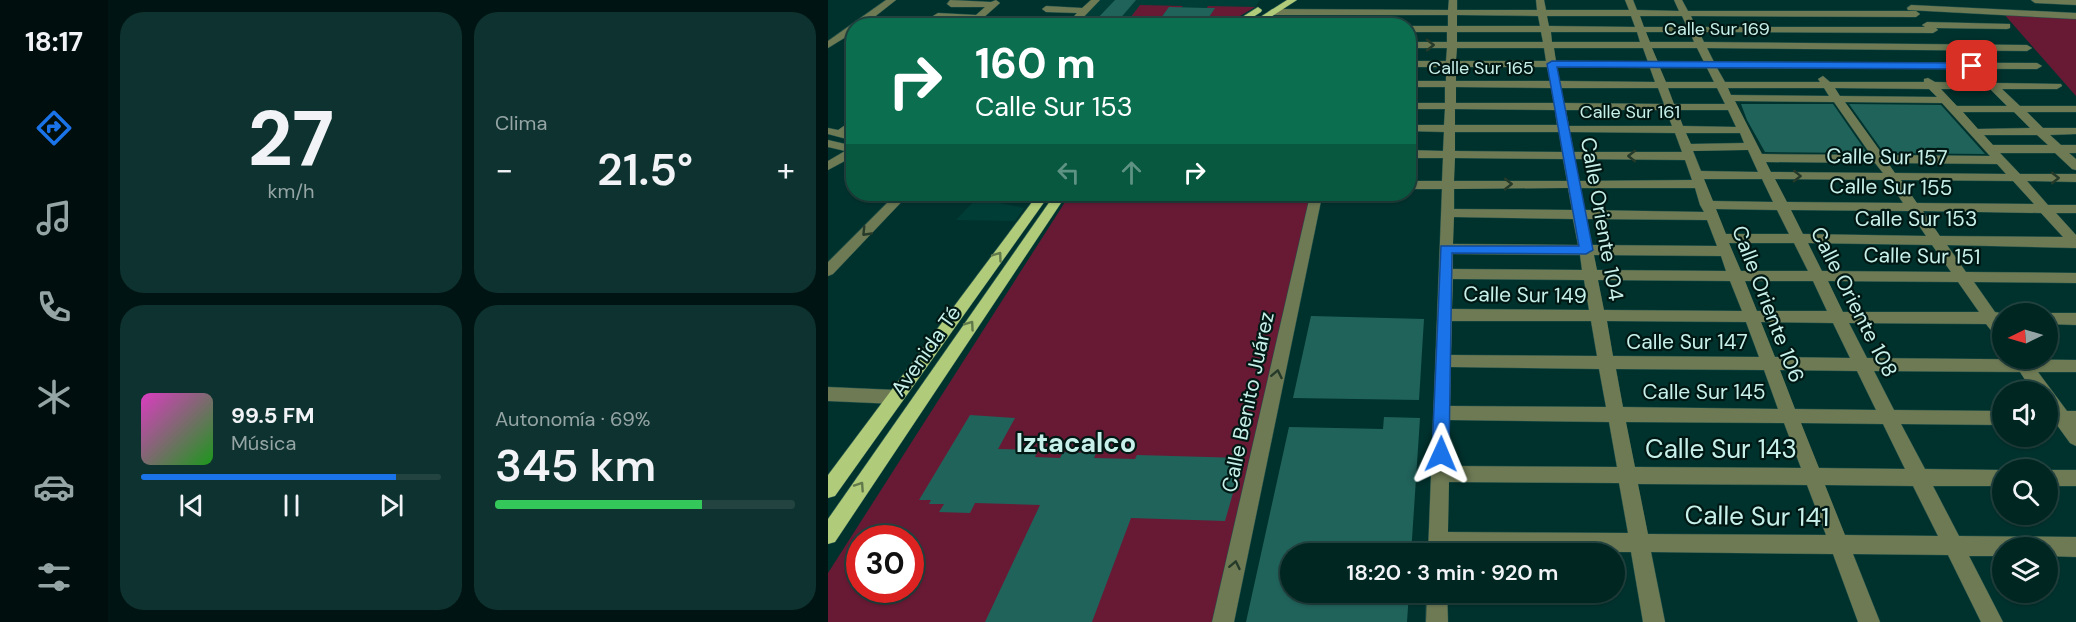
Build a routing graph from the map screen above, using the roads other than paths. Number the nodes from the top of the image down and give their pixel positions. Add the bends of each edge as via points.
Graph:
1 (892, 0) edge
2 (955, 0) edge
3 (1096, 0) edge
4 (1275, 0) edge
5 (1293, 0) edge
6 (1766, 0) edge
7 (1854, 0) edge
8 (1956, 0) edge
9 (2023, 0) edge
10 (2036, 0) edge
11 (2076, 2) edge
12 (995, 3) edge
13 (1453, 6) edge
14 (1541, 6) edge
15 (1631, 6) edge
16 (1682, 6) edge
17 (1910, 7) edge
18 (1046, 9) dead end
19 (1085, 11) junction
20 (1967, 11) junction
21 (1272, 12) junction
22 (1775, 13) junction
23 (1866, 13) junction
24 (2036, 14) junction
25 (938, 16) dead end
26 (2076, 16) edge
27 (866, 18) edge
28 (977, 18) joint
29 (1078, 18) edge
30 (1245, 18) edge
31 (1263, 18) edge
32 (1979, 25) junction
33 (2007, 26) dead end
34 (1416, 28) edge
35 (1452, 29) junction
36 (1545, 29) junction
37 (1640, 29) junction
38 (1693, 29) junction
39 (1787, 29) junction
40 (1881, 29) junction
41 (1932, 29) junction
42 (846, 32) edge
43 (1988, 32) dead end
44 (828, 34) edge
45 (843, 34) junction
46 (828, 45) edge
47 (1416, 45) edge
48 (1452, 45) junction
49 (1701, 45) junction
50 (1798, 45) junction
51 (1548, 46) junction
52 (1647, 46) junction
53 (1897, 47) junction
54 (1953, 48) junction
55 (2026, 48) dead end
56 (1416, 64) edge
57 (1452, 64) junction
58 (1552, 64) junction
59 (1710, 64) junction
60 (1654, 65) junction
61 (1813, 65) junction
62 (1914, 66) junction
63 (1972, 66) junction
64 (2037, 66) dead end
65 (1416, 84) edge
66 (1662, 84) junction
67 (1827, 84) junction
68 (1451, 85) junction
69 (1556, 85) junction
70 (1931, 85) junction
71 (1992, 85) junction
72 (2057, 86) dead end
73 (1727, 96) junction
74 (1838, 99) junction
75 (1945, 100) junction
76 (1416, 106) edge
77 (1451, 106) junction
78 (1560, 106) junction
79 (1671, 107) junction
80 (1954, 109) junction
81 (2016, 109) junction
82 (2076, 109) edge
83 (846, 128) edge
84 (1416, 128) edge
85 (1450, 129) junction
86 (1564, 129) junction
87 (1681, 130) junction
88 (1744, 130) junction
89 (2076, 131) edge
90 (1975, 132) junction
91 (2040, 132) junction
92 (846, 138) edge
93 (831, 139) edge
94 (846, 146) edge
95 (1991, 149) junction
96 (2076, 149) edge
97 (2059, 150) junction
98 (1689, 152) junction
99 (1755, 152) junction
100 (1416, 154) edge
101 (1450, 154) junction
102 (846, 155) edge
103 (1569, 155) junction
104 (1879, 158) junction
105 (2001, 160) junction
106 (828, 166) edge
107 (2076, 166) edge
108 (1767, 176) junction
109 (1892, 177) junction
110 (2017, 178) junction
111 (2076, 178) edge
112 (1697, 179) junction
113 (1449, 184) junction
114 (1574, 184) junction
115 (1416, 185) edge
116 (896, 201) edge
117 (1046, 201) edge
118 (1047, 201) edge
119 (1315, 201) edge
120 (1782, 206) junction
121 (1913, 207) junction
122 (2046, 209) junction
123 (2076, 209) edge
124 (1709, 211) junction
125 (1447, 213) junction
126 (1579, 214) junction
127 (1799, 240) junction
128 (1937, 240) junction
129 (2076, 242) edge
130 (1722, 244) junction
131 (1446, 249) junction
132 (1586, 250) junction
133 (828, 271) edge
134 (1444, 274) junction
135 (1590, 275) junction
136 (1734, 275) junction
137 (1817, 276) junction
138 (1963, 277) junction
139 (2076, 279) edge
140 (1992, 312) edge
141 (1443, 315) junction
142 (1598, 316) junction
143 (1750, 317) junction
144 (1839, 318) junction
145 (1992, 318) edge
146 (2058, 319) edge
147 (2076, 319) edge
148 (1442, 361) junction
149 (1992, 362) edge
150 (1607, 363) junction
151 (1768, 363) junction
152 (1861, 363) junction
153 (2058, 365) edge
154 (2076, 366) edge
155 (828, 394) edge
156 (896, 397) junction
157 (1442, 414) junction
158 (1617, 414) junction
159 (1788, 415) junction
160 (1889, 417) junction
161 (1992, 418) edge
162 (2062, 418) edge
163 (2076, 438) edge
164 (1440, 474) junction
165 (1628, 474) junction
166 (1811, 475) junction
167 (1919, 477) junction
168 (1992, 478) edge
169 (2058, 478) edge
170 (2076, 478) edge
171 (828, 489) edge
172 (828, 535) edge
173 (1640, 542) junction
174 (1438, 543) edge
175 (1606, 543) edge
176 (1838, 544) junction
177 (1953, 546) junction
178 (2076, 547) edge
179 (1437, 603) edge
180 (1222, 622) edge
181 (1437, 622) edge
182 (1654, 622) edge
183 (1869, 622) edge
184 (1992, 622) edge

1 - 27 street
2 - 12 street via 951,4
3 - 19 street
4 - 30 main road
5 - 21 main road
6 - 22 street
7 - 23 street
8 - 20 street
9 - 24 street
10 - 11 street
12 - 28 street
13 - 14 street
13 - 21 street
13 - 35 street
14 - 15 street
14 - 36 street, Calle Oriente 104
15 - 16 street
15 - 37 street, Calle Oriente 106
16 - 22 street
16 - 38 street, Calle Oriente 108
17 - 20 street
17 - 23 street
17 - 41 street
18 - 19 street
19 - 29 street
20 - 24 street
20 - 32 street
21 - 31 main road
22 - 23 street
22 - 39 street
23 - 40 street
24 - 26 street
25 - 28 street
32 - 33 street
32 - 41 street
34 - 35 street
35 - 36 street
35 - 48 street
36 - 37 street
36 - 51 street, Calle Oriente 104
37 - 38 street
37 - 52 street, Calle Oriente 106
38 - 39 street
38 - 49 street, Calle Oriente 108
39 - 40 street
39 - 50 street
40 - 41 street
40 - 53 street
41 - 43 street
41 - 54 street
42 - 45 street
44 - 45 street
45 - 46 street
47 -> 48 street, Calle Sur 169
48 - 51 street, Calle Sur 169
48 - 57 street
49 - 50 street, Calle Sur 169
49 - 52 street, Calle Sur 169
49 - 59 street, Calle Oriente 108
50 - 53 street, Calle Sur 169
50 - 61 street
51 - 52 street, Calle Sur 169
51 - 58 street, Calle Oriente 104
52 - 60 street, Calle Oriente 106
53 - 54 street, Calle Sur 169
53 - 62 street
54 - 55 street, Calle Sur 169
54 - 63 street
56 - 57 street
57 - 58 street
57 - 68 street
58 - 60 street
58 - 69 street, Calle Oriente 104
59 - 60 street
59 - 61 street
59 - 73 street, Calle Oriente 108
60 - 66 street, Calle Oriente 106
61 - 62 street
61 - 67 street
62 - 63 street
62 - 70 street
63 - 64 street
63 - 71 street
65 - 68 street, Calle Sur 165
66 - 69 street, Calle Sur 165
66 - 73 street, Calle Sur 165
66 - 79 street, Calle Oriente 106
67 - 70 street, Calle Sur 165
67 - 73 street, Calle Sur 165
67 - 74 street
68 - 69 street, Calle Sur 165
68 - 77 street
69 - 78 street, Calle Oriente 104
70 - 71 street, Calle Sur 165
70 - 75 street
71 - 72 street, Calle Sur 165
71 - 81 street
73 - 74 street
73 - 79 street
73 - 88 street, Calle Oriente 108
74 - 75 street
74 - 104 street
75 - 80 street
76 - 77 street
77 - 78 street
77 - 85 street
78 - 79 street
78 - 86 street, Calle Oriente 104
79 - 87 street, Calle Oriente 106
80 - 81 street
80 - 90 street
81 - 82 street
81 - 91 street
83 - 93 street
84 - 85 street, Calle Sur 161
85 - 86 street, Calle Sur 161
85 - 101 street
86 - 87 street, Calle Sur 161
86 - 103 street, Calle Oriente 104
87 - 88 street, Calle Sur 161
87 - 98 street, Calle Oriente 106
88 - 99 street, Calle Oriente 108
89 - 91 street
90 - 91 street
90 - 95 street
91 - 97 street
92 - 93 street
93 - 94 street
95 - 97 street
95 - 105 street
96 - 97 street
97 - 107 street
98 - 99 street
98 -> 103 street
98 - 112 street, Calle Oriente 106
99 - 104 street
99 - 108 street, Calle Oriente 108
100 - 101 street
101 - 103 street
101 - 113 street
102 - 106 street
103 - 114 street, Calle Oriente 104
104 - 105 street
104 - 109 street
105 - 110 street
108 -> 109 street, Calle Sur 157
108 - 112 street, Calle Sur 157
108 - 120 street, Calle Oriente 108
109 - 110 street, Calle Sur 157
109 - 121 street
110 -> 111 street, Calle Sur 157
110 - 122 street
112 - 114 street, Calle Sur 157
112 - 124 street, Calle Oriente 106
113 -> 114 street, Calle Sur 157
113 - 115 street, Calle Sur 157
113 - 125 street
114 - 126 street, Calle Oriente 104
116 -> 133 street
156 -> 117 main road, Avenida Té
172 -> 118 main road, Avenida Té
180 -> 119 street, Calle Benito Juárez
120 - 121 street, Calle Sur 155
120 - 124 street, Calle Sur 155
120 - 127 street, Calle Oriente 108
121 - 122 street, Calle Sur 155
121 - 128 street
122 - 123 street, Calle Sur 155
122 - 129 street
124 - 126 street, Calle Sur 155
124 - 130 street, Calle Oriente 106
125 - 126 street, Calle Sur 155
125 - 131 street
126 - 132 street, Calle Oriente 104
127 - 128 street, Calle Sur 153
127 - 130 street, Calle Sur 153
127 - 137 street, Calle Oriente 108
128 - 129 street, Calle Sur 153
128 - 138 street
130 - 132 street, Calle Sur 153
130 - 136 street, Calle Oriente 106
131 - 132 street, Calle Sur 153
131 - 134 street
132 - 135 street, Calle Oriente 104
134 - 135 street, Calle Sur 151
134 - 141 street
135 - 136 street, Calle Sur 151
135 - 142 street, Calle Oriente 104
136 - 137 street, Calle Sur 151
136 - 143 street, Calle Oriente 106
137 - 138 street, Calle Sur 151
137 - 144 street, Calle Oriente 108
138 - 139 street, Calle Sur 151
138 - 140 street
141 - 142 street, Calle Sur 149
141 - 148 street
142 - 143 street, Calle Sur 149
142 - 150 street, Calle Oriente 104
143 - 144 street, Calle Sur 149
143 - 151 street, Calle Oriente 106
144 - 145 street, Calle Sur 149
144 - 152 street, Calle Oriente 108
146 - 147 street
148 - 150 street, Calle Sur 147
148 - 157 street
149 - 152 street, Calle Sur 147
150 - 151 street, Calle Sur 147
150 - 158 street, Calle Oriente 104
151 - 152 street, Calle Sur 147
151 - 159 street, Calle Oriente 106
152 - 160 street, Calle Oriente 108
153 - 154 street, Calle Sur 147
155 - 156 street
156 - 171 main road, Avenida Té
157 - 158 street, Calle Sur 145
157 - 164 street
158 - 159 street, Calle Sur 145
158 - 165 street, Calle Oriente 104
159 - 160 street, Calle Sur 145
159 - 166 street, Calle Oriente 106
160 - 161 street, Calle Sur 145
160 - 167 street, Calle Oriente 108
162 - 163 street
164 - 165 street, Calle Sur 143
164 - 174 street
165 - 166 street, Calle Sur 143
165 - 173 street, Calle Oriente 104
166 - 167 street, Calle Sur 143
166 - 176 street, Calle Oriente 106
167 - 168 street, Calle Sur 143
167 - 177 street, Calle Oriente 108
169 - 170 street
173 - 175 street, Calle Sur 141
173 - 176 street, Calle Sur 141
173 - 182 street, Calle Oriente 104
176 - 177 street, Calle Sur 141
176 - 183 street, Calle Oriente 106
177 - 178 street, Calle Sur 141
177 - 184 street, Calle Oriente 108
179 - 181 street

